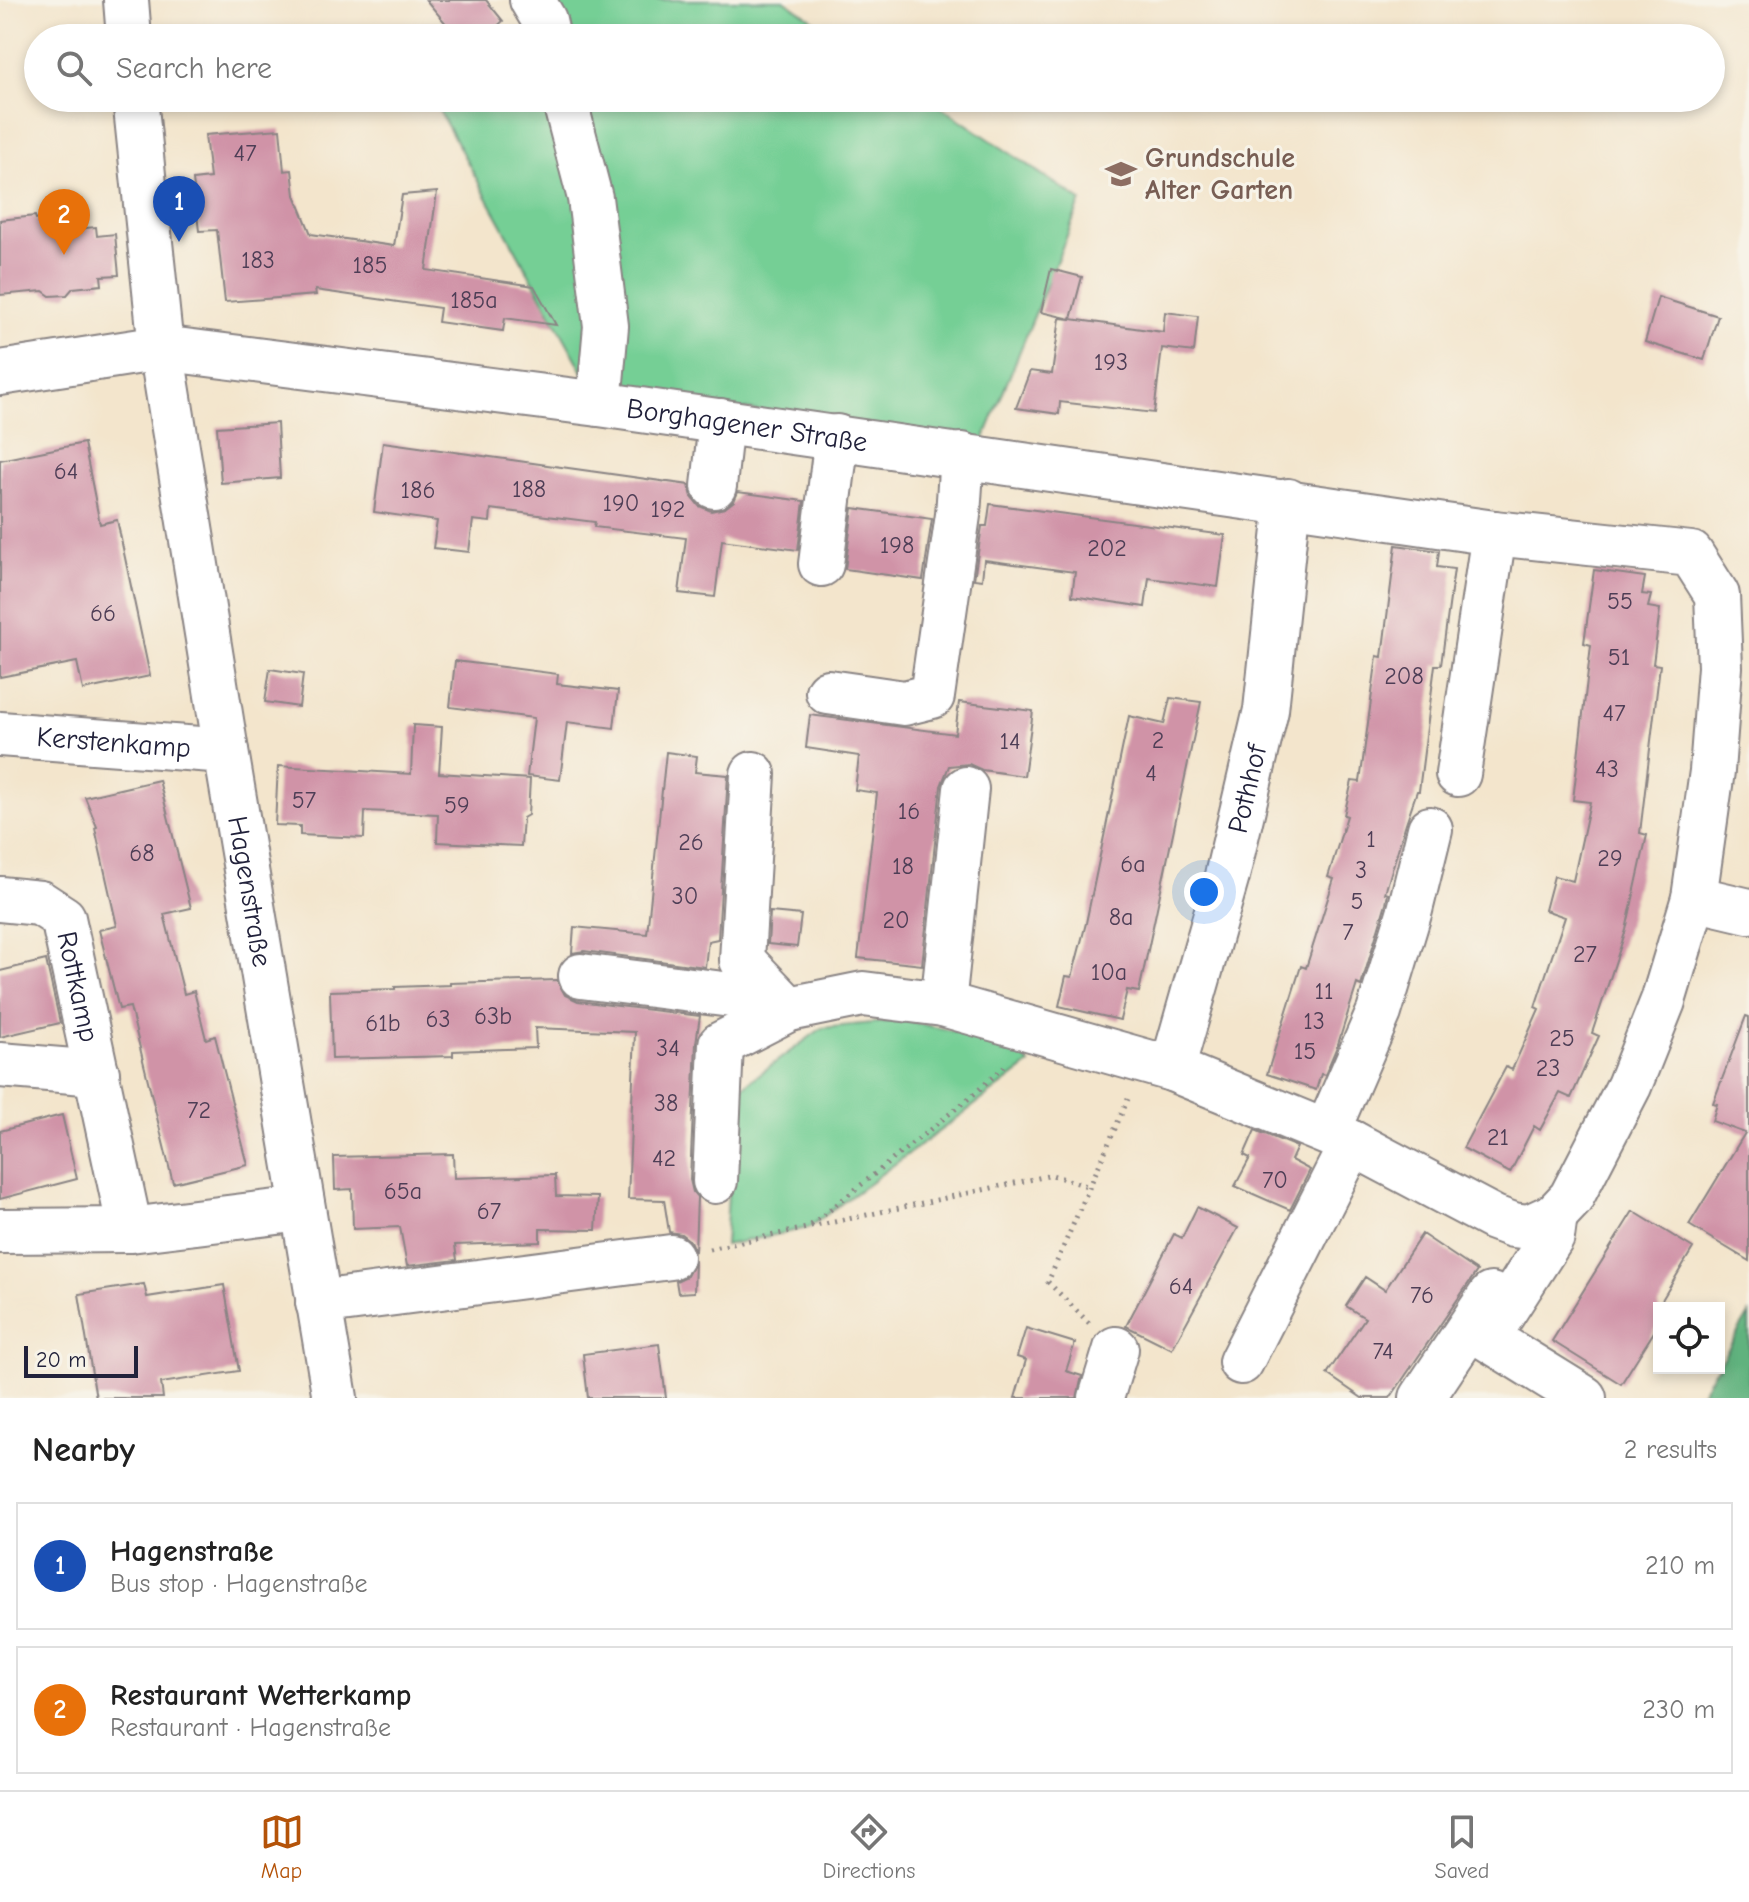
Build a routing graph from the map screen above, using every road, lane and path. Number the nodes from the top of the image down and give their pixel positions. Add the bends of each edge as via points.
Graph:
1 (126, 0) edge
2 (532, 0) edge
3 (128, 24) edge
4 (545, 24) edge
5 (136, 112) edge
6 (568, 112) edge
7 (161, 348) junction
8 (0, 373) edge
9 (599, 404) junction
10 (721, 421) junction
11 (837, 437) junction
12 (962, 455) junction
13 (714, 486) dead end
14 (1288, 501) junction
15 (1494, 533) junction
16 (821, 564) dead end
17 (828, 692) dead end
18 (0, 734) edge
19 (226, 751) junction
20 (753, 774) dead end
21 (1458, 774) dead end
22 (966, 789) dead end
23 (1430, 829) dead end
24 (1694, 898) junction
25 (0, 899) edge
26 (1749, 911) edge
27 (581, 976) dead end
28 (943, 1004) junction
29 (789, 1009) junction
30 (1043, 1031) junction
31 (0, 1065) edge
32 (1158, 1065) junction
33 (97, 1073) junction
34 (1340, 1137) junction
35 (715, 1181) dead end
36 (1090, 1187) junction
37 (302, 1209) junction
38 (1542, 1221) junction
39 (808, 1228) junction
40 (130, 1230) junction
41 (0, 1231) edge
42 (671, 1257) joint
43 (318, 1303) junction
44 (1116, 1349) joint
45 (1241, 1362) dead end
46 (335, 1398) edge
47 (1101, 1398) edge
48 (1422, 1398) edge
49 (1584, 1398) edge

1 - 3 street
2 - 4 street
5 - 7 street, Hagenstraße
6 - 9 street via 590,198 606,326
7 - 8 street, Borghagener Straße
7 - 9 street, Borghagener Straße
7 - 19 street, Hagenstraße
9 - 10 street, Borghagener Straße
10 - 11 street, Borghagener Straße
10 - 13 street
11 - 12 street, Borghagener Straße
11 - 16 street
12 - 14 street, Borghagener Straße
12 - 17 street via 932,696 904,703
14 - 15 street, Borghagener Straße
14 - 32 street, Pothhof via 1266,710 1227,876
15 - 21 street
15 - 24 street, Borghagener Straße via 1691,554 1717,595 1720,667
18 - 19 street, Kerstenkamp
19 - 37 street, Hagenstraße
20 - 29 street via 742,960
22 - 28 street
23 - 34 street
24 - 26 street
24 - 38 street via 1663,1001 1629,1086 1571,1198
25 - 33 street, Rottkamp via 40,903 63,918
27 - 29 street via 739,996
28 - 29 street via 863,994
28 - 30 street
29 - 35 street via 721,1044
30 - 32 street
30 - 39 path via 973,1095
31 - 33 street, Rottkamp
32 - 34 street
32 - 36 path
33 - 40 street, Rottkamp
34 - 38 street via 1494,1218 1513,1225
34 - 45 street
36 - 39 path via 1052,1175
36 - 44 path via 1048,1282
37 - 40 street
37 - 43 street, Hagenstraße
38 - 48 street
38 - 49 street via 1552,1237 1487,1338
39 - 42 path
40 - 41 street
42 - 43 street
43 - 46 street, Hagenstraße
44 - 47 street

